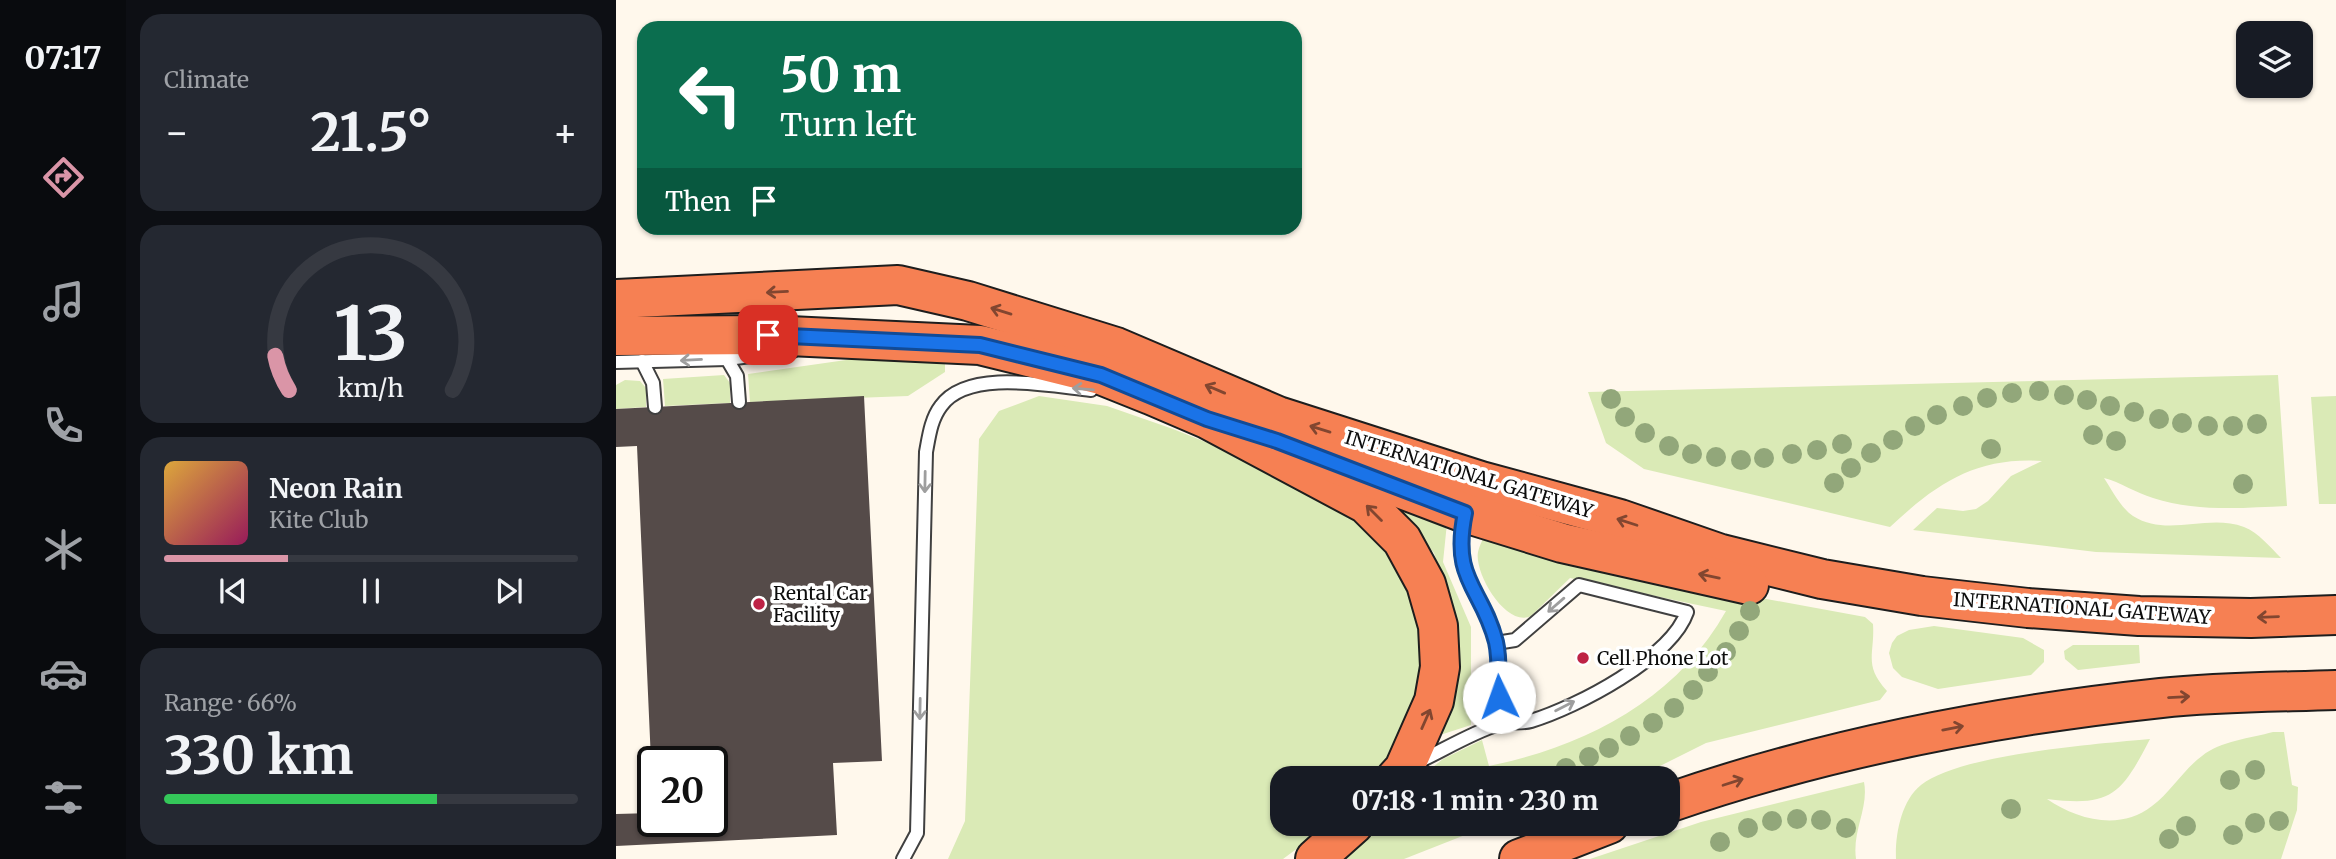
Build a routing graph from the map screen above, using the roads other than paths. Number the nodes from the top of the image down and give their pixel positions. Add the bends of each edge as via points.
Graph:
1 (616, 299) edge
2 (830, 339) junction
3 (629, 349) edge
4 (727, 359) junction
5 (616, 362) edge
6 (1151, 395) junction
7 (739, 402) dead end
8 (655, 407) dead end
9 (1207, 419) junction
10 (1465, 513) junction
11 (1922, 596) junction
12 (2336, 615) edge
13 (1496, 643) junction
14 (2336, 690) edge
15 (1500, 724) junction
16 (1404, 766) edge
17 (1416, 766) edge
18 (1680, 799) edge
19 (1341, 836) edge
20 (1578, 836) edge
21 (903, 859) edge
22 (1315, 859) edge
23 (1519, 859) edge

11 -> 1 highway, INTERNATIONAL GATEWAY via 1822,579 1721,554 1278,416 1116,347 968,301 898,285
2 - 3 highway via 768,335
2 - 4 lane via 785,354
2 - 6 highway via 980,345 1101,375
4 -> 3 lane
3 - 5 lane
3 - 8 lane via 653,383
4 - 7 lane via 737,376
6 - 9 highway
6 -> 21 lane via 983,383 942,404 930,428 926,452 917,833
9 - 10 highway
16 -> 9 highway via 1434,701 1440,667 1438,626 1426,584 1402,540 1366,504
11 -> 10 highway via 1790,593 1562,543
10 - 13 lane via 1459,540 1462,562
12 -> 11 highway, INTERNATIONAL GATEWAY via 2139,615
13 - 15 lane
15 -> 13 lane via 1529,722 1632,672 1669,643 1687,612 1579,585 1515,640
18 -> 14 highway via 1818,757 1979,723 2164,698
15 - 17 lane
19 - 22 highway
20 - 23 highway

